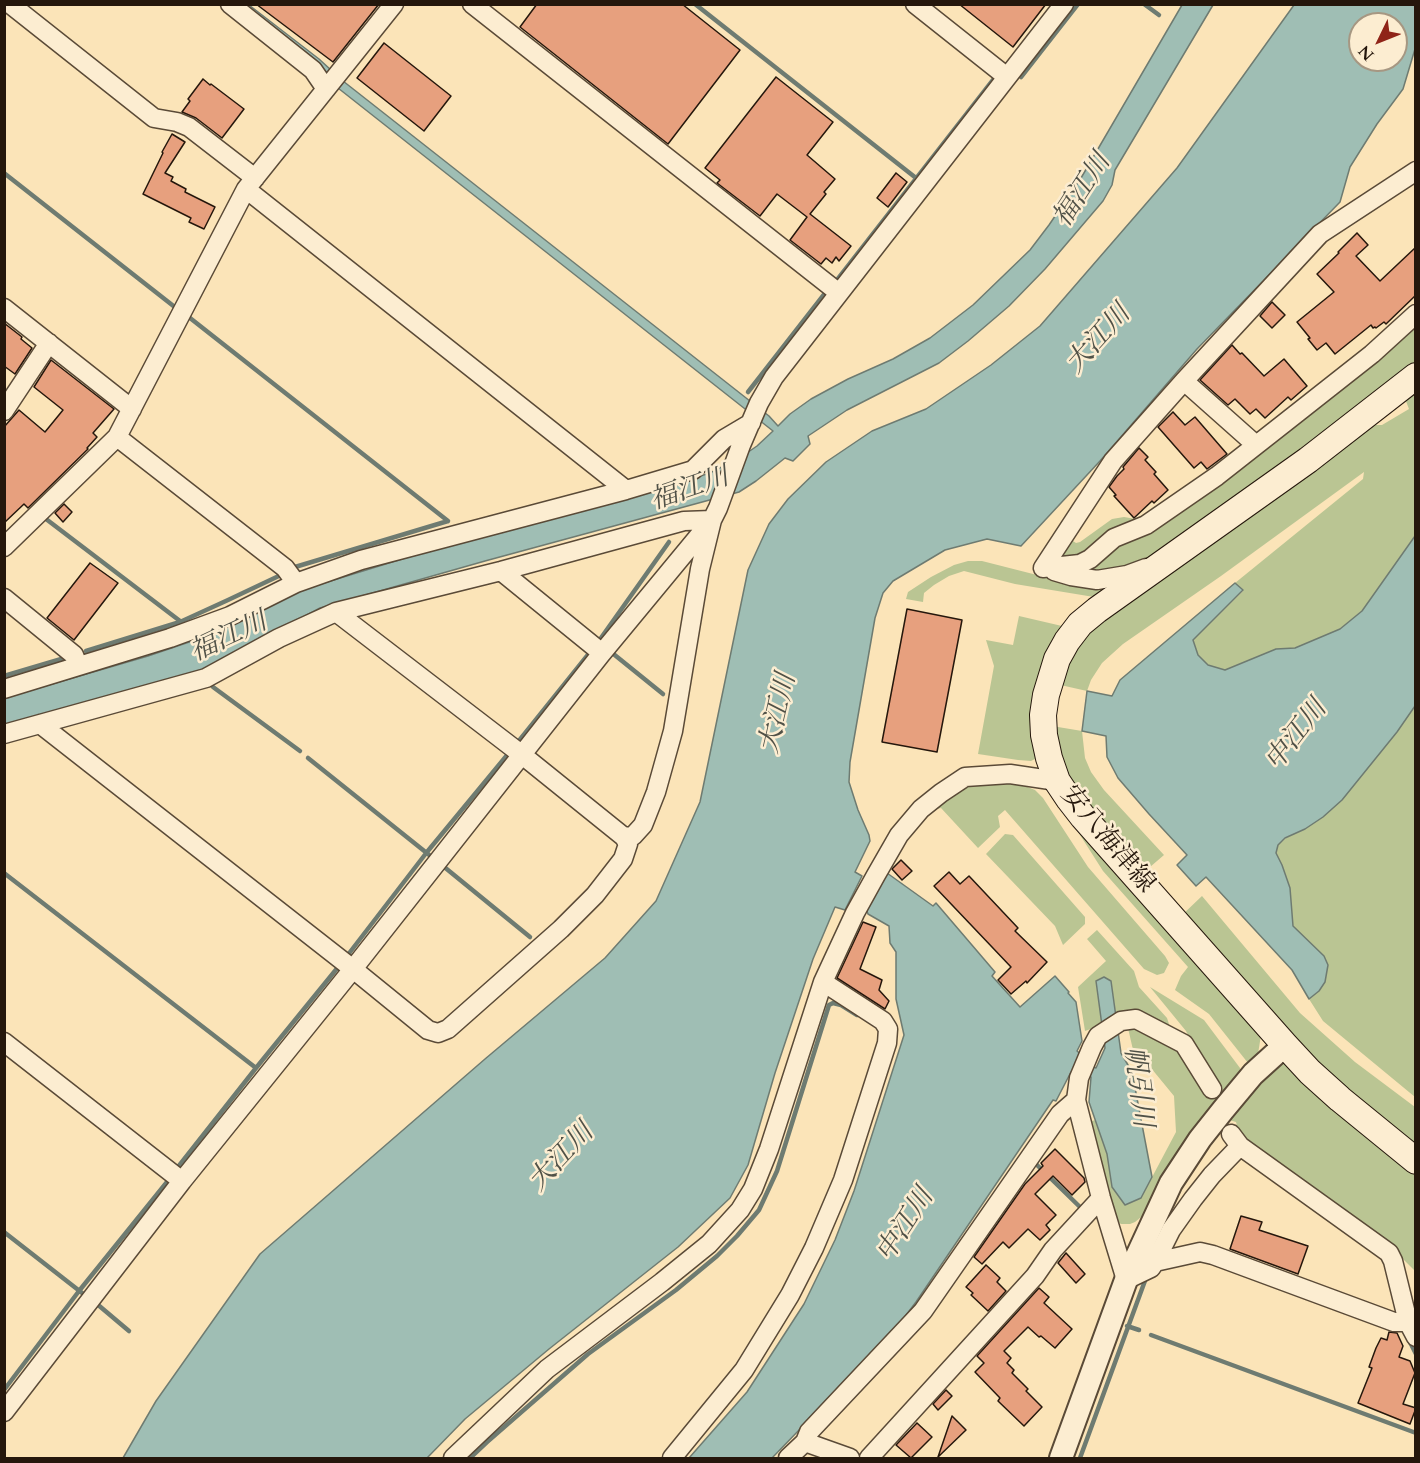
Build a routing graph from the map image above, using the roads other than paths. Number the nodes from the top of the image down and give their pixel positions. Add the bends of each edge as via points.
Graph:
1 (10, 4) edge
2 (230, 4) edge
3 (394, 4) edge
4 (472, 4) edge
5 (915, 4) edge
6 (1064, 4) edge
7 (1007, 77) junction
8 (331, 83) junction
9 (1416, 171) edge
10 (251, 184) junction
11 (839, 292) junction
12 (4, 308) edge
13 (1416, 314) edge
14 (49, 343) junction
15 (1416, 376) edge
16 (1184, 381) junction
17 (132, 409) junction
18 (4, 411) edge
19 (754, 415) junction
20 (117, 437) junction
21 (1256, 445) junction
22 (626, 490) junction
23 (715, 514) junction
24 (4, 547) edge
25 (1166, 561) junction
26 (1043, 568) junction
27 (501, 570) junction
28 (296, 583) junction
29 (4, 598) edge
30 (336, 612) junction
31 (597, 649) junction
32 (78, 665) junction
33 (4, 689) edge
34 (40, 724) junction
35 (4, 734) edge
36 (521, 754) junction
37 (1057, 781) junction
38 (624, 837) junction
39 (354, 969) junction
40 (823, 982) junction
41 (4, 1042) edge
42 (1285, 1045) junction
43 (1212, 1089) dead end
44 (1076, 1100) junction
45 (1416, 1161) edge
46 (182, 1180) junction
47 (1101, 1198) junction
48 (1155, 1262) junction
49 (1126, 1280) junction
50 (1412, 1330) edge
51 (5, 1409) edge
52 (805, 1442) junction
53 (453, 1458) edge
54 (672, 1458) edge
55 (788, 1458) edge
56 (850, 1458) edge
57 (869, 1458) edge
58 (1061, 1458) edge

1 - 10 street via 154,118 189,127
2 - 8 street
3 - 8 street
4 - 11 street
5 - 7 street
6 - 7 street
7 - 11 street
8 - 10 street
9 - 16 street via 1320,234
10 - 17 street
10 - 22 street
11 - 19 street via 774,376
12 - 14 street
13 - 21 street via 1372,354
14 - 17 street
14 - 18 street
15 - 25 main road, 安八海津線 via 1308,460
16 - 21 street
16 - 26 street via 1113,461
17 - 20 street
19 - 22 street via 693,470
19 - 23 street
20 - 24 street
20 - 28 street via 285,568
21 - 26 street via 1146,525 1114,538 1090,560
22 - 28 street via 361,560
23 - 27 street
23 - 31 street
23 - 38 street via 700,569 673,731 656,792 643,825 633,836
25 - 26 street via 1127,575 1097,580
25 - 37 main road, 安八海津線 via 1080,624 1057,659 1043,715 1044,735
27 - 30 street
27 - 31 street
28 - 32 street via 230,616
29 - 32 street via 74,655
30 - 34 street via 206,678
30 - 36 street
31 - 36 street
32 - 33 street
34 - 35 street
34 - 39 street
36 - 38 street
36 - 39 street
37 - 40 street via 1010,774 965,777 921,809 899,835 876,875
37 - 42 main road, 安八海津線 via 1083,817
38 - 39 street via 628,844 623,859 595,895 448,1029 438,1033 429,1030
39 - 46 street
40 - 53 street via 769,1149 740,1210 709,1244 547,1369
40 - 54 street via 883,1021 888,1029 887,1043 843,1180 790,1295 744,1370
41 - 46 street
42 - 45 main road, 安八海津線 via 1340,1099
42 - 49 street via 1252,1074 1200,1139 1171,1183
43 - 44 street via 1184,1044 1136,1019 1121,1021 1098,1036 1079,1078
44 - 47 street
44 - 52 street via 1060,1114 923,1311 809,1431
46 - 51 street
47 - 49 street
47 - 57 street
48 - 49 street
48 - 50 street via 1200,1252 1213,1255
48 - 50 street via 1171,1230 1236,1140 1389,1253
49 - 58 street
52 - 55 street
52 - 56 street

